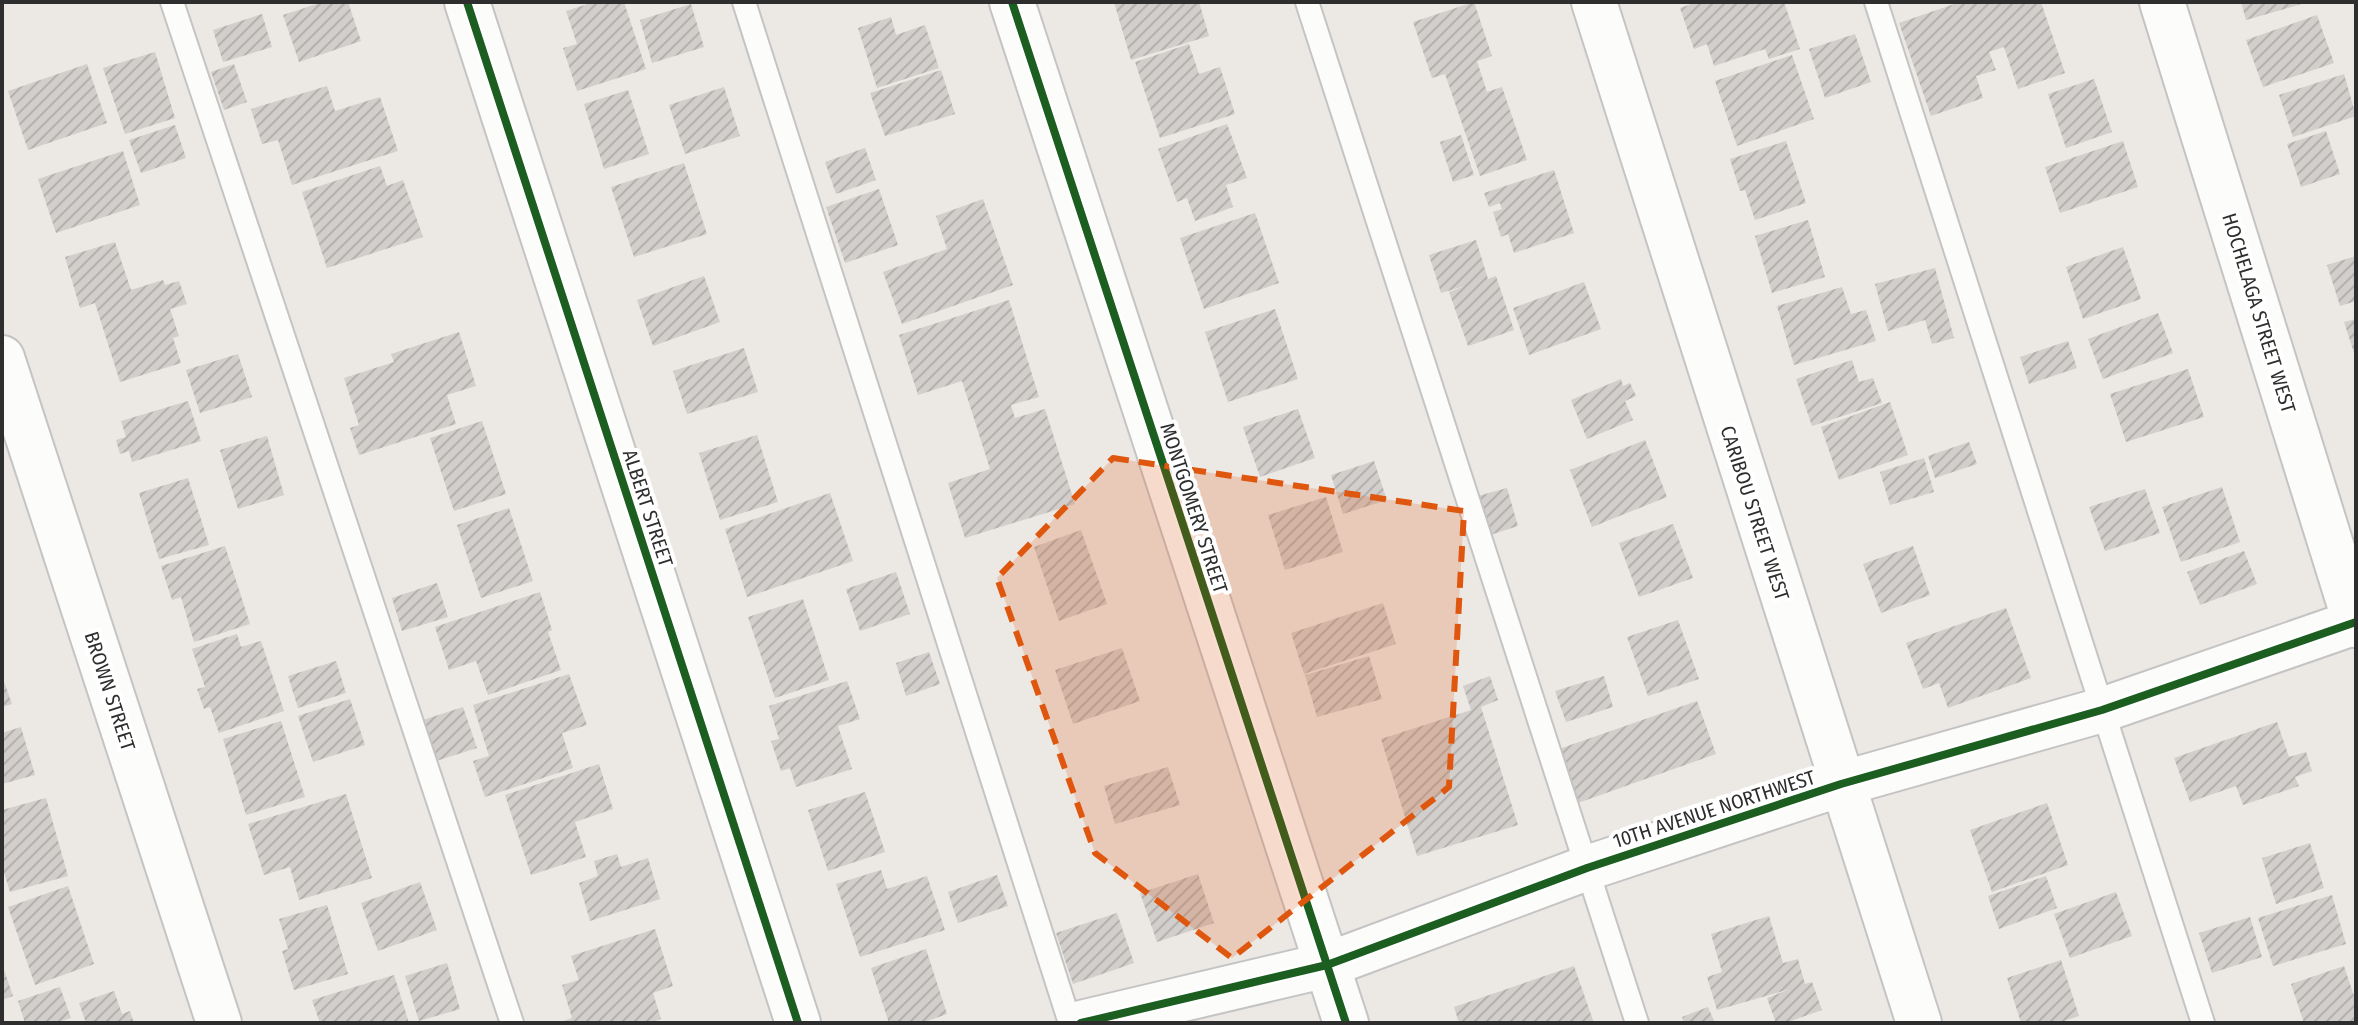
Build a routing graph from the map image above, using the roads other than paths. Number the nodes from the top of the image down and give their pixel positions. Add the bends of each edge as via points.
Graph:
1 (172, 2) edge
2 (467, 2) edge
3 (744, 2) edge
4 (1012, 2) edge
5 (1307, 2) edge
6 (1594, 2) edge
7 (1876, 2) edge
8 (2162, 2) edge
9 (2, 358) edge
10 (2356, 623) edge
11 (2102, 710) junction
12 (1841, 784) junction
13 (1587, 868) junction
14 (1327, 965) junction
15 (219, 1023) edge
16 (512, 1023) edge
17 (798, 1023) edge
18 (1070, 1023) edge
19 (1081, 1023) edge
20 (1346, 1023) edge
21 (1637, 1023) edge
22 (1919, 1023) edge
23 (2203, 1023) edge

1 - 16 lane
2 - 17 street, ALBERT STREET
3 - 18 lane
4 - 14 street, MONTGOMERY STREET
5 - 13 lane
6 - 12 street, CARIBOU STREET WEST
7 - 11 lane
8 - 10 street, HOCHELAGA STREET WEST
9 - 15 street, BROWN STREET
10 - 11 street, 10TH AVENUE NORTHWEST
11 - 12 street, 10TH AVENUE NORTHWEST
11 - 23 lane
12 - 13 street, 10TH AVENUE NORTHWEST
12 - 22 street, CARIBOU STREET WEST
13 - 14 street, 10TH AVENUE NORTHWEST
13 - 21 lane
14 - 19 street, 10TH AVENUE NORTHWEST
14 - 20 street, MONTGOMERY STREET

